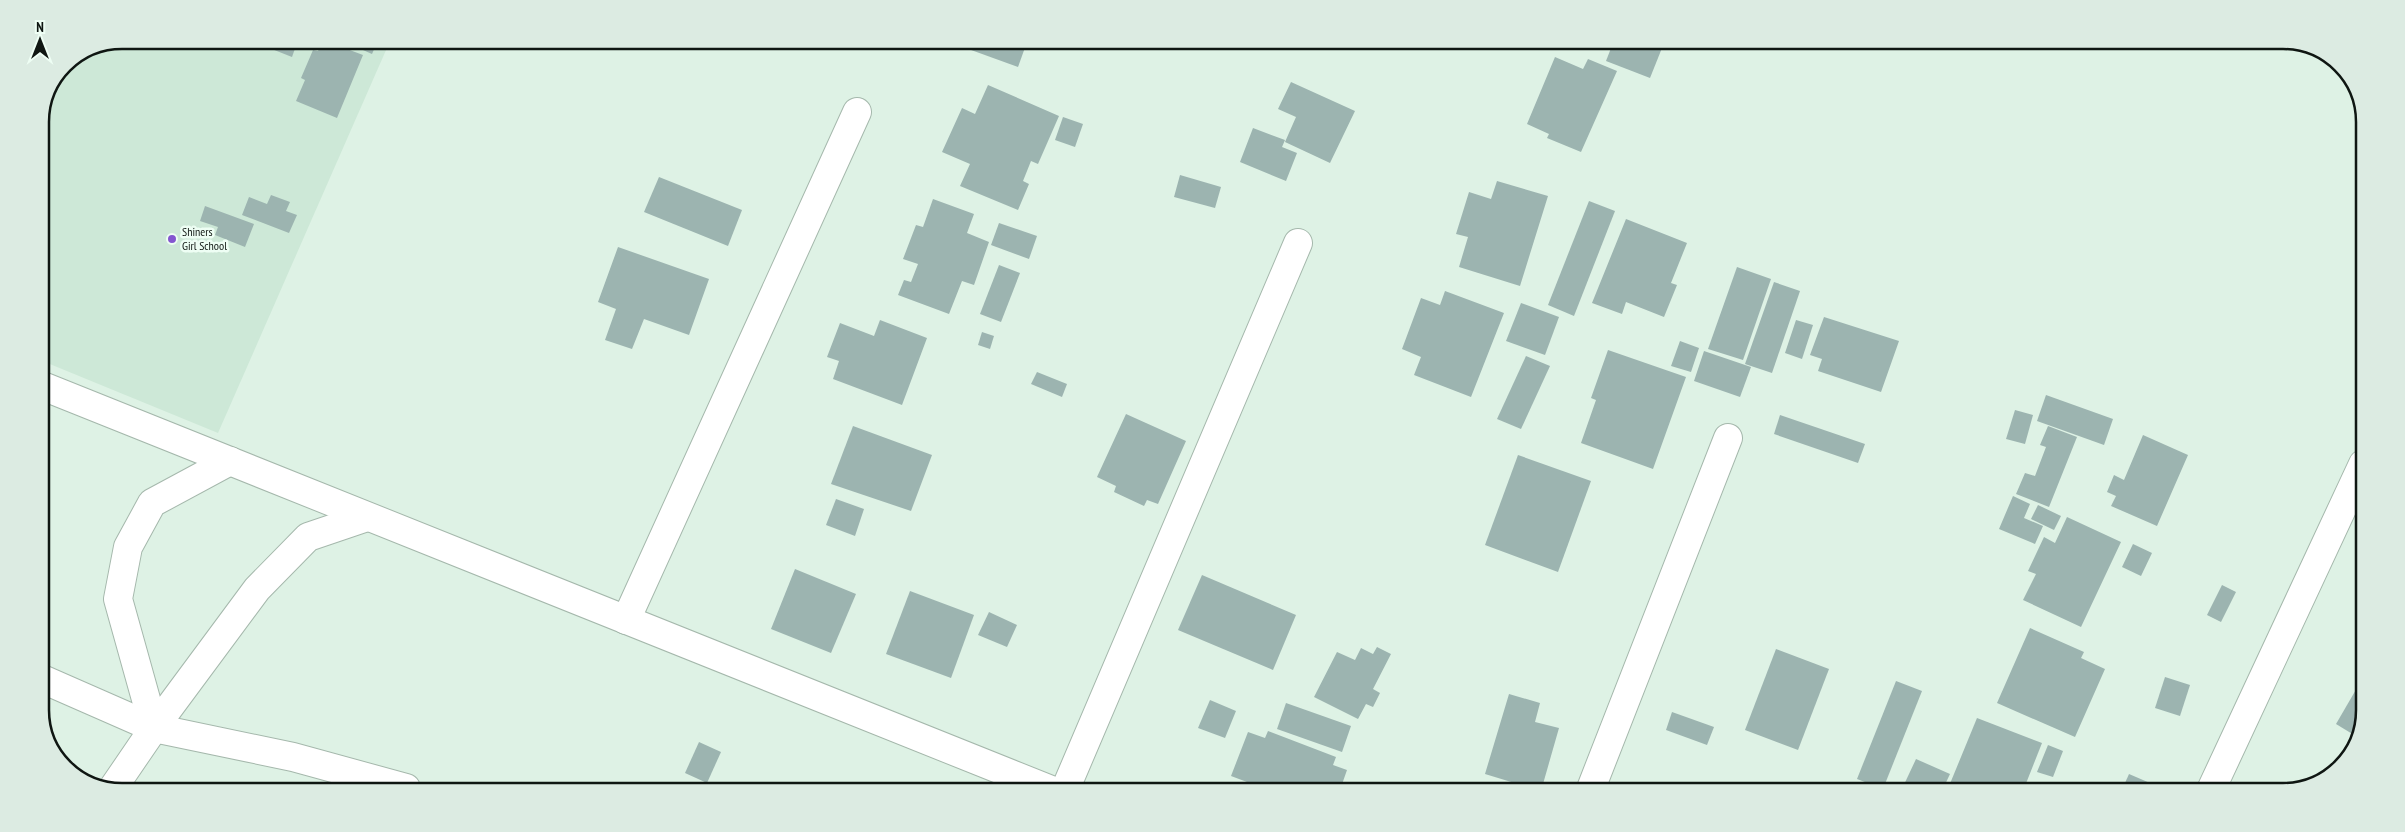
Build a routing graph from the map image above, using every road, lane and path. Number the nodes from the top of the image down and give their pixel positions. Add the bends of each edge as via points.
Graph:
1 (858, 112) dead end
2 (1298, 243) dead end
3 (49, 389) edge
4 (1728, 438) dead end
5 (230, 461) junction
6 (2356, 494) edge
7 (367, 516) junction
8 (626, 620) junction
9 (49, 682) edge
10 (154, 728) junction
11 (116, 783) edge
12 (388, 783) edge
13 (1034, 783) edge
14 (1068, 783) edge
15 (1593, 783) edge
16 (2214, 783) edge

1 - 8 street
2 - 14 street
3 - 5 street
4 - 15 street
5 - 7 street
5 - 10 street via 152,503 128,547 118,599
6 - 16 street
7 - 8 street
7 - 10 street via 308,537 257,589
8 - 13 street
9 - 10 street
10 - 11 street
10 - 12 street via 293,757

